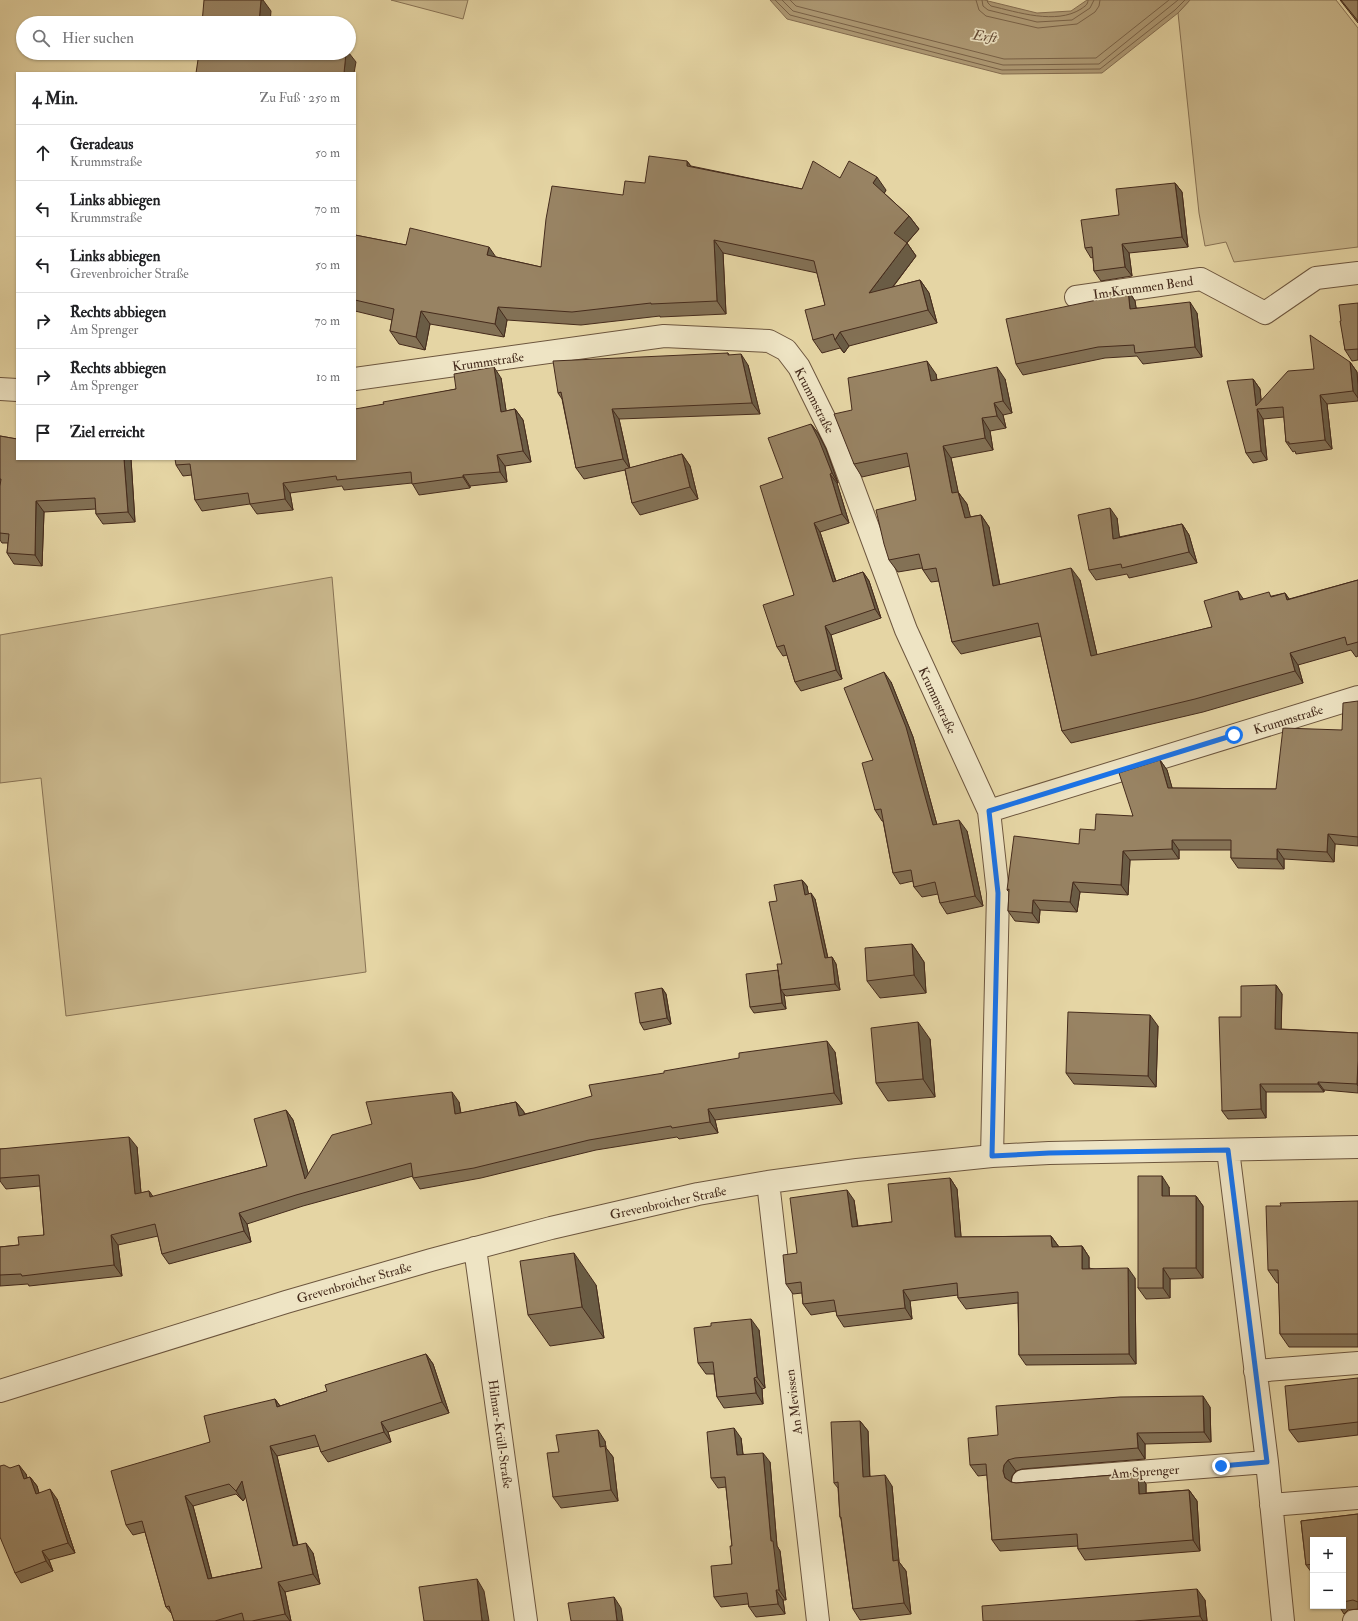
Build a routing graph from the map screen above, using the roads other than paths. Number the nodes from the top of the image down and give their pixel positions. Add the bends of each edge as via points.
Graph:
1 (1358, 273) edge
2 (1076, 297) dead end
3 (356, 379) edge
4 (0, 388) edge
5 (16, 390) edge
6 (1358, 697) edge
7 (989, 811) junction
8 (1358, 1146) edge
9 (1228, 1150) junction
10 (992, 1156) junction
11 (768, 1182) junction
12 (475, 1248) junction
13 (1358, 1363) edge
14 (1255, 1371) junction
15 (0, 1390) edge
16 (1267, 1462) junction
17 (1023, 1481) edge
18 (1358, 1498) edge
19 (1271, 1505) junction
20 (526, 1621) edge
21 (818, 1621) edge
22 (1283, 1621) edge
23 (1354, 1621) edge
24 (1358, 1621) edge

1 - 2 street, Im Krummen Bend via 1316,278 1265,313 1201,279
3 - 7 street, Krummstraße via 664,336 769,341 786,350 799,367 836,444 906,630
4 - 5 street
6 - 7 street, Krummstraße
7 - 10 street, Krummstraße via 998,893
8 - 9 street, Grevenbroicher Straße
9 - 10 street, Grevenbroicher Straße
9 - 14 street
10 - 11 street, Grevenbroicher Straße
11 - 12 street, Grevenbroicher Straße via 625,1210
11 - 21 street, An Mevissen
12 - 15 street, Grevenbroicher Straße via 293,1300
12 - 20 street, Hilmar-Krüll-Straße
13 - 14 street
14 - 16 street
16 - 17 street, Am Sprenger
16 - 19 street
18 - 19 street
19 - 22 street
23 - 24 street

